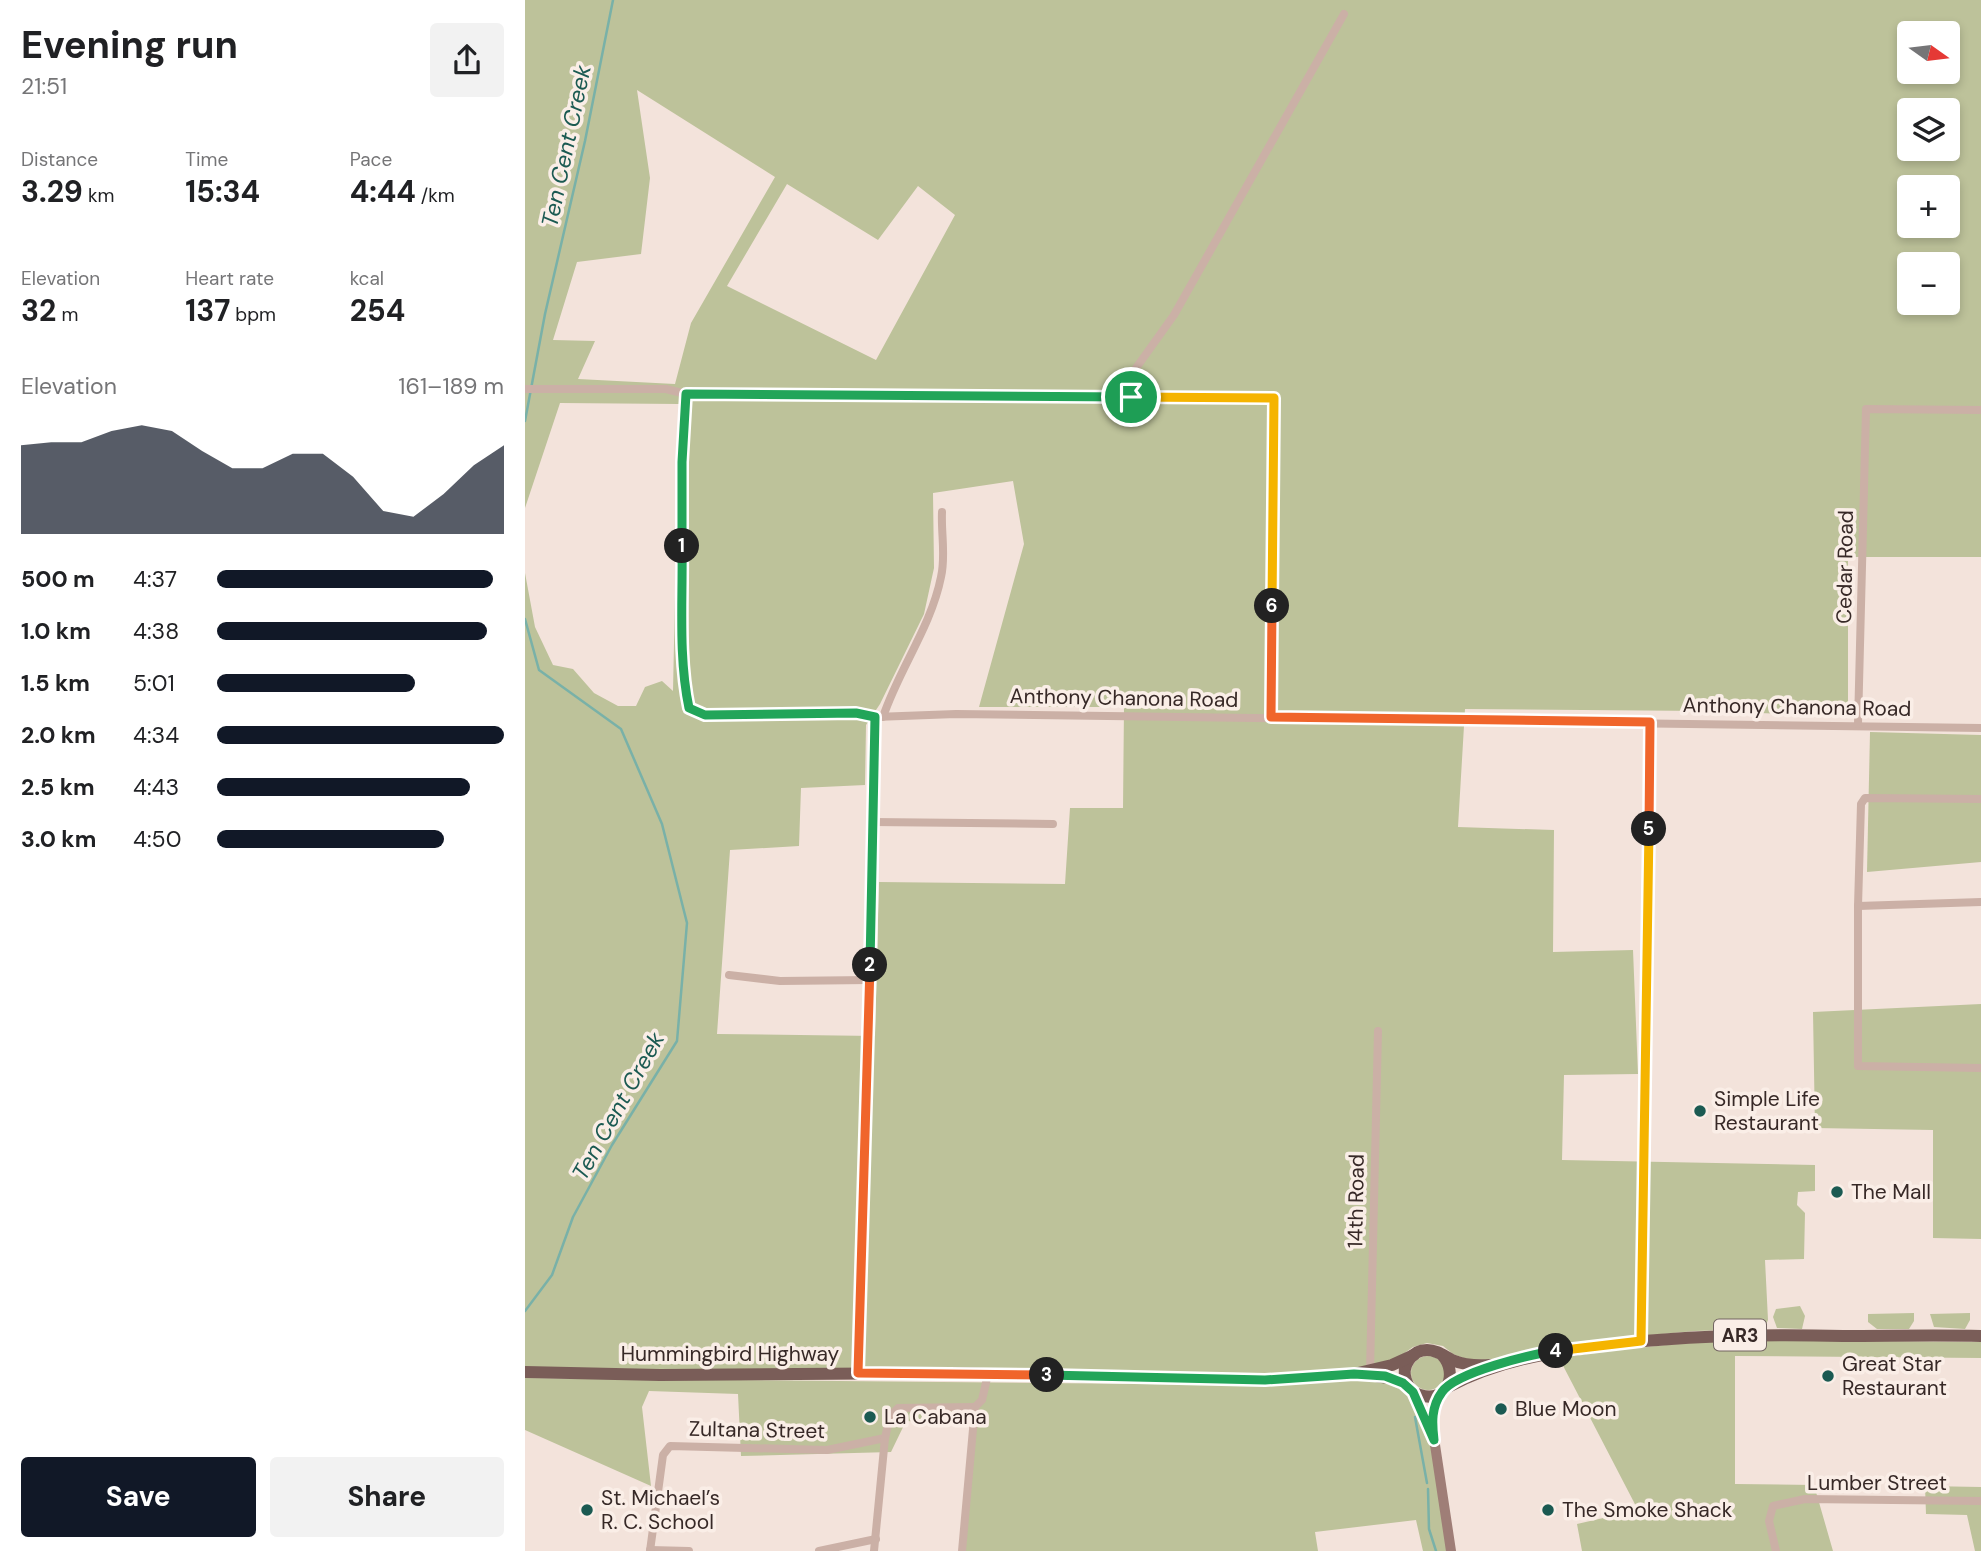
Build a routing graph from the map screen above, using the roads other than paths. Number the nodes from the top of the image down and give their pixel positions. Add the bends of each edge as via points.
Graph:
1 (1344, 14) dead end
2 (525, 389) edge
3 (686, 394) junction
4 (1131, 397) junction
5 (1981, 410) edge
6 (942, 512) dead end
7 (879, 717) junction
8 (1271, 717) junction
9 (1650, 722) junction
10 (1859, 724) junction
11 (1981, 727) edge
12 (1981, 799) edge
13 (873, 822) junction
14 (1053, 824) dead end
15 (1981, 902) edge
16 (1858, 906) junction
17 (729, 975) dead end
18 (869, 980) junction
19 (1378, 1031) dead end
20 (1981, 1069) edge
21 (1981, 1336) edge
22 (1641, 1341) junction
23 (1413, 1355) junction
24 (1442, 1355) junction
25 (1500, 1363) junction
26 (1370, 1371) junction
27 (525, 1372) edge
28 (858, 1373) junction
29 (988, 1374) junction
30 (1354, 1374) junction
31 (1411, 1389) junction
32 (1444, 1390) junction
33 (975, 1407) junction
34 (885, 1438) junction
35 (1434, 1440) junction
36 (1981, 1501) edge
37 (876, 1539) junction
38 (650, 1551) edge
39 (689, 1551) edge
40 (819, 1551) edge
41 (874, 1551) edge
42 (962, 1551) edge
43 (1451, 1551) edge
44 (1776, 1551) edge

1 - 4 street via 1174,315 1132,376
2 - 3 street
3 - 4 street
3 - 7 street, Anthony Chanona Road via 683,649 689,708 705,715 856,713
4 - 8 street via 1274,398
5 - 10 street, Cedar Road via 1866,410
6 - 7 street via 944,558 938,591
7 - 8 street, Anthony Chanona Road
7 - 13 street
8 - 9 street, Anthony Chanona Road
9 - 10 street, Anthony Chanona Road
9 - 22 street
10 - 11 street, Anthony Chanona Road
12 - 16 street via 1865,798 1861,804
13 - 14 street
13 - 18 street
15 - 16 street
16 - 20 street via 1858,1066
17 - 18 street via 780,981
18 - 28 street
19 - 26 street, 14th Road
21 - 22 main road, AR3 via 1717,1335
22 - 25 main road, AR3 via 1546,1352
23 - 24 main road via 1428,1350
23 - 26 main road, Hummingbird Highway
23 - 31 main road via 1404,1374
24 - 25 main road, AR3 via 1472,1365
24 - 32 main road via 1450,1367
25 - 32 main road, AR3
26 - 30 main road, Hummingbird Highway
27 - 28 main road, Hummingbird Highway
28 - 29 main road, Hummingbird Highway
29 - 30 main road, Hummingbird Highway via 1265,1380
29 - 33 street via 982,1400
30 - 31 main road, Hummingbird Highway via 1385,1376
31 - 32 main road via 1428,1396
31 - 35 main road
32 - 35 main road via 1433,1414
33 - 34 street via 898,1408 890,1416
33 - 42 street
34 - 37 street
34 - 38 street, Zultana Street via 827,1450 670,1446 663,1455
35 - 43 main road
36 - 44 street, Lumber Street via 1805,1499 1773,1506 1769,1521
37 - 40 street
37 - 41 street
38 - 39 street

